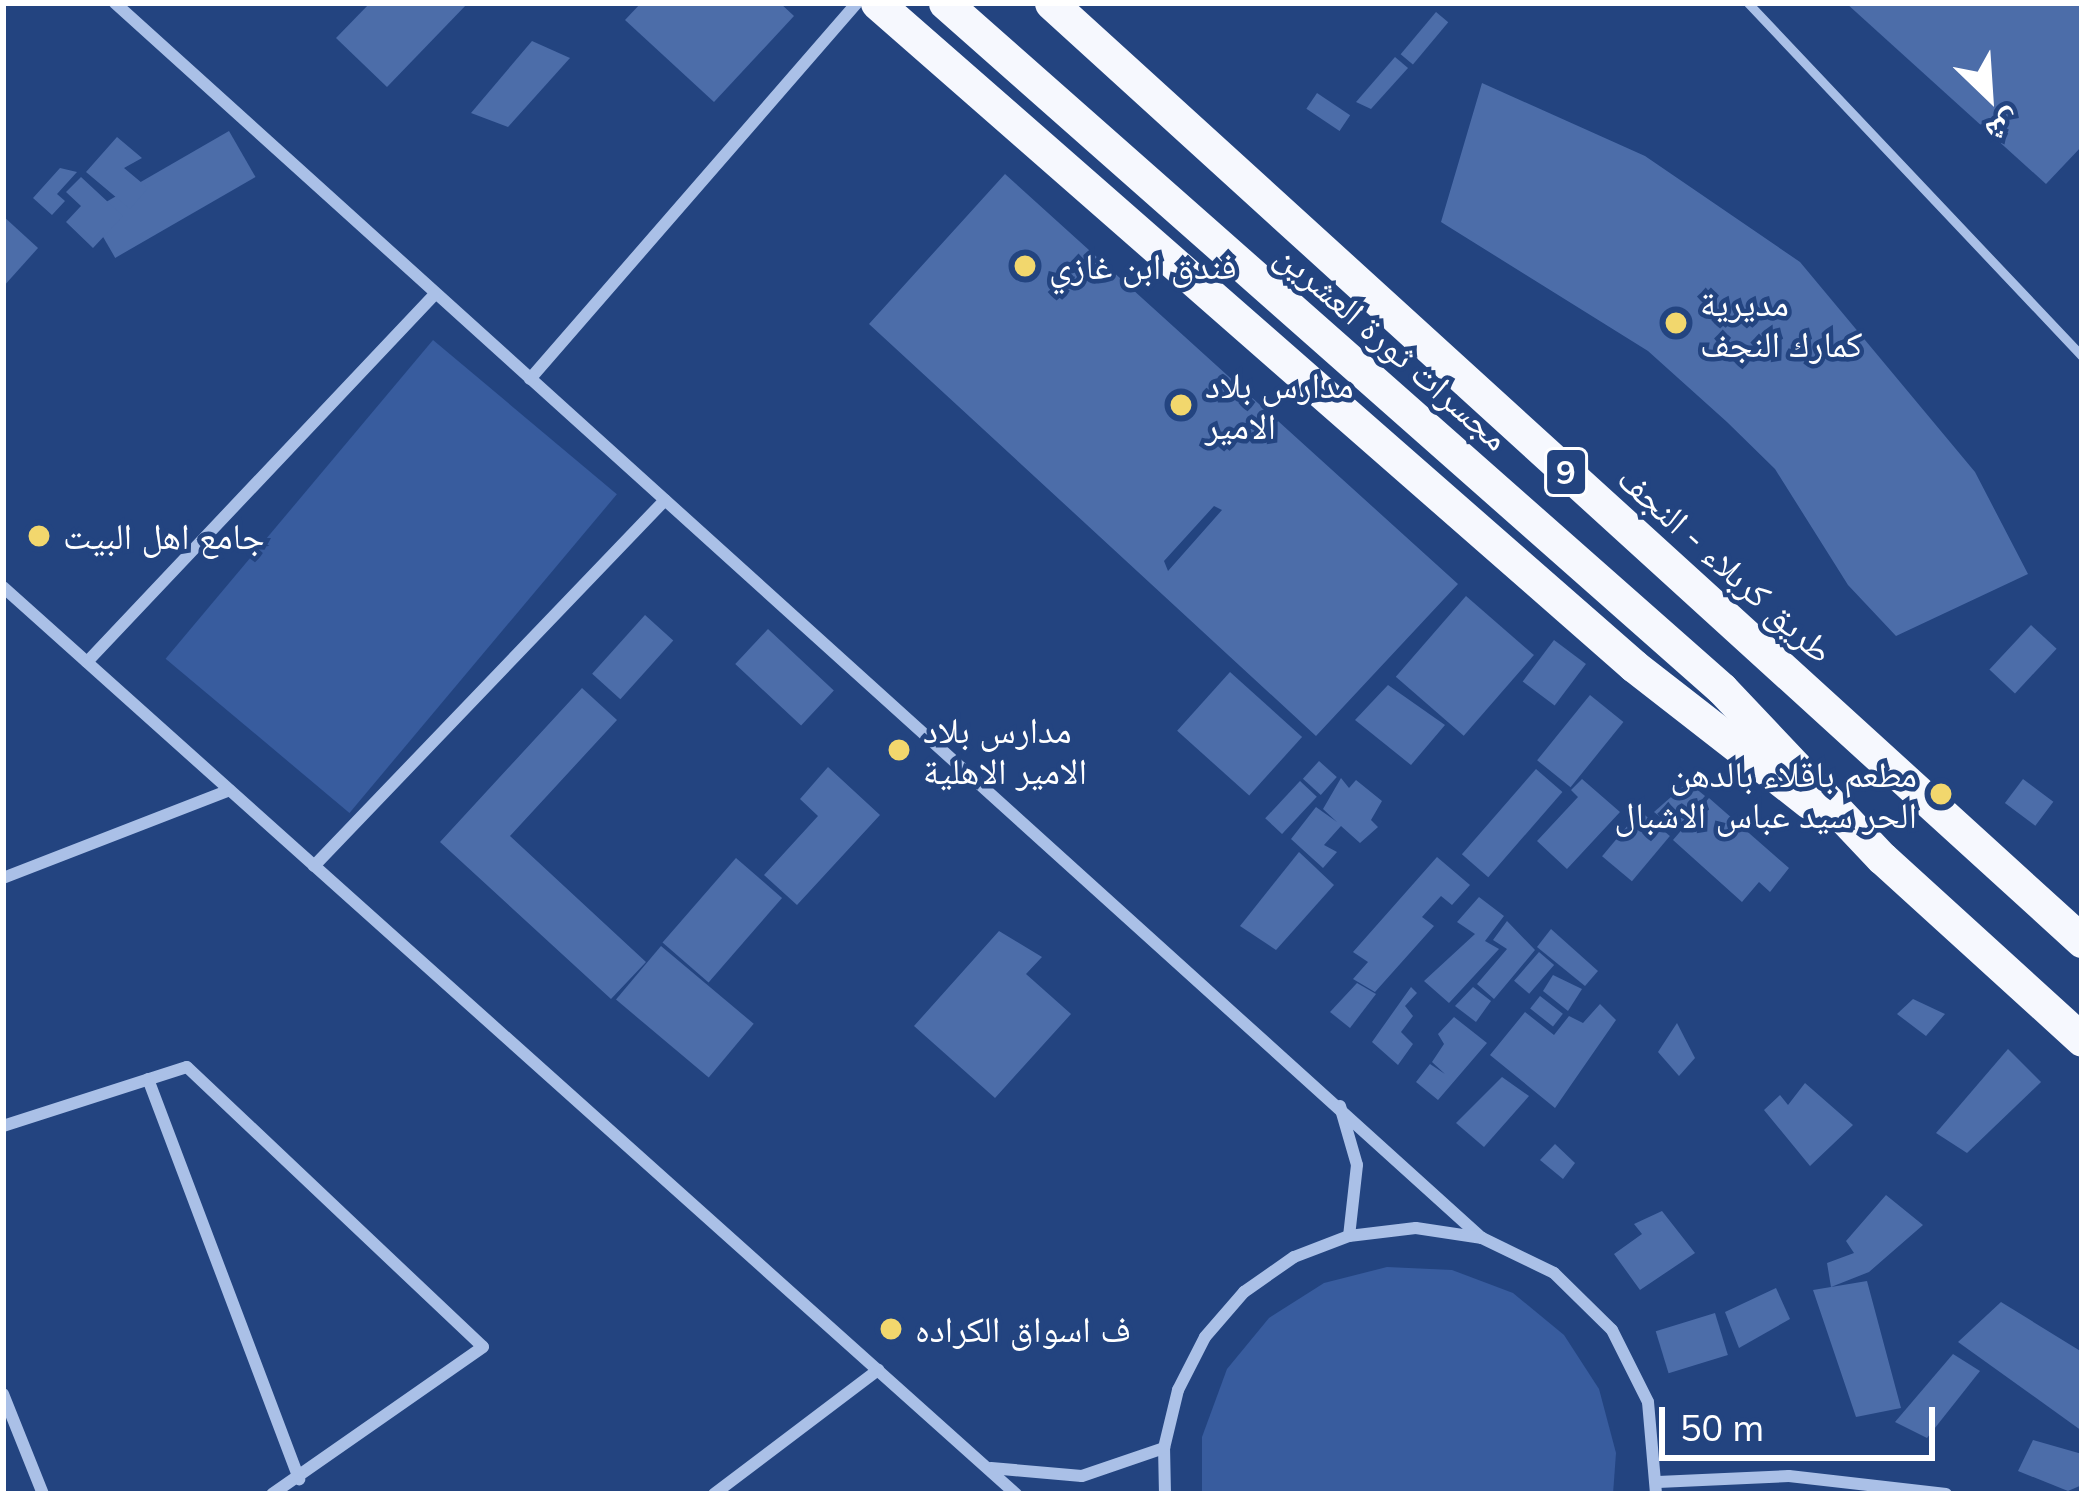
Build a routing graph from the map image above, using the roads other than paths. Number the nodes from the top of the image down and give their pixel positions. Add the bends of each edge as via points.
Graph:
1 (116, 3) edge
2 (857, 3) edge
3 (878, 3) edge
4 (945, 3) edge
5 (1051, 3) edge
6 (1748, 3) edge
7 (435, 294) junction
8 (2082, 356) edge
9 (530, 379) junction
10 (665, 500) junction
11 (3, 587) edge
12 (87, 662) junction
13 (230, 790) junction
14 (1882, 858) junction
15 (314, 866) junction
16 (3, 878) edge
17 (2082, 941) edge
18 (2082, 1040) edge
19 (148, 1079) junction
20 (1340, 1105) junction
21 (3, 1126) edge
22 (1349, 1236) junction
23 (1482, 1238) junction
24 (878, 1370) junction
25 (3, 1394) edge
26 (1164, 1448) junction
27 (987, 1468) junction
28 (299, 1479) junction
29 (1657, 1488) edge
30 (43, 1494) edge
31 (272, 1494) edge
32 (714, 1494) edge
33 (1016, 1494) edge
34 (1165, 1494) edge
35 (1946, 1494) edge

1 - 7 street
2 - 9 street
3 - 14 highway via 1634,666
4 - 14 highway, مجسرات ثورة العشرين / 9 via 1664,637
5 - 17 highway, طريق کربلاء - النجف / 9
6 - 8 lane
7 - 9 street
7 - 12 street
9 - 10 street
10 - 15 street
10 - 20 street
11 - 12 street
12 - 13 street
13 - 15 street
13 - 16 street
14 - 18 highway, 9
15 - 24 street
19 - 21 street
19 - 28 street
19 - 28 street via 187,1067 483,1347
20 - 22 street via 1357,1166
20 - 23 street
22 - 23 street via 1416,1228
22 - 26 street via 1294,1258 1244,1292 1205,1337 1178,1390
23 - 29 street via 1554,1274 1612,1330 1648,1402
24 - 27 street
24 - 32 street
25 - 30 street
26 - 27 street via 1082,1476
26 - 34 street
27 - 33 street
28 - 31 street
29 - 35 street via 1790,1476

